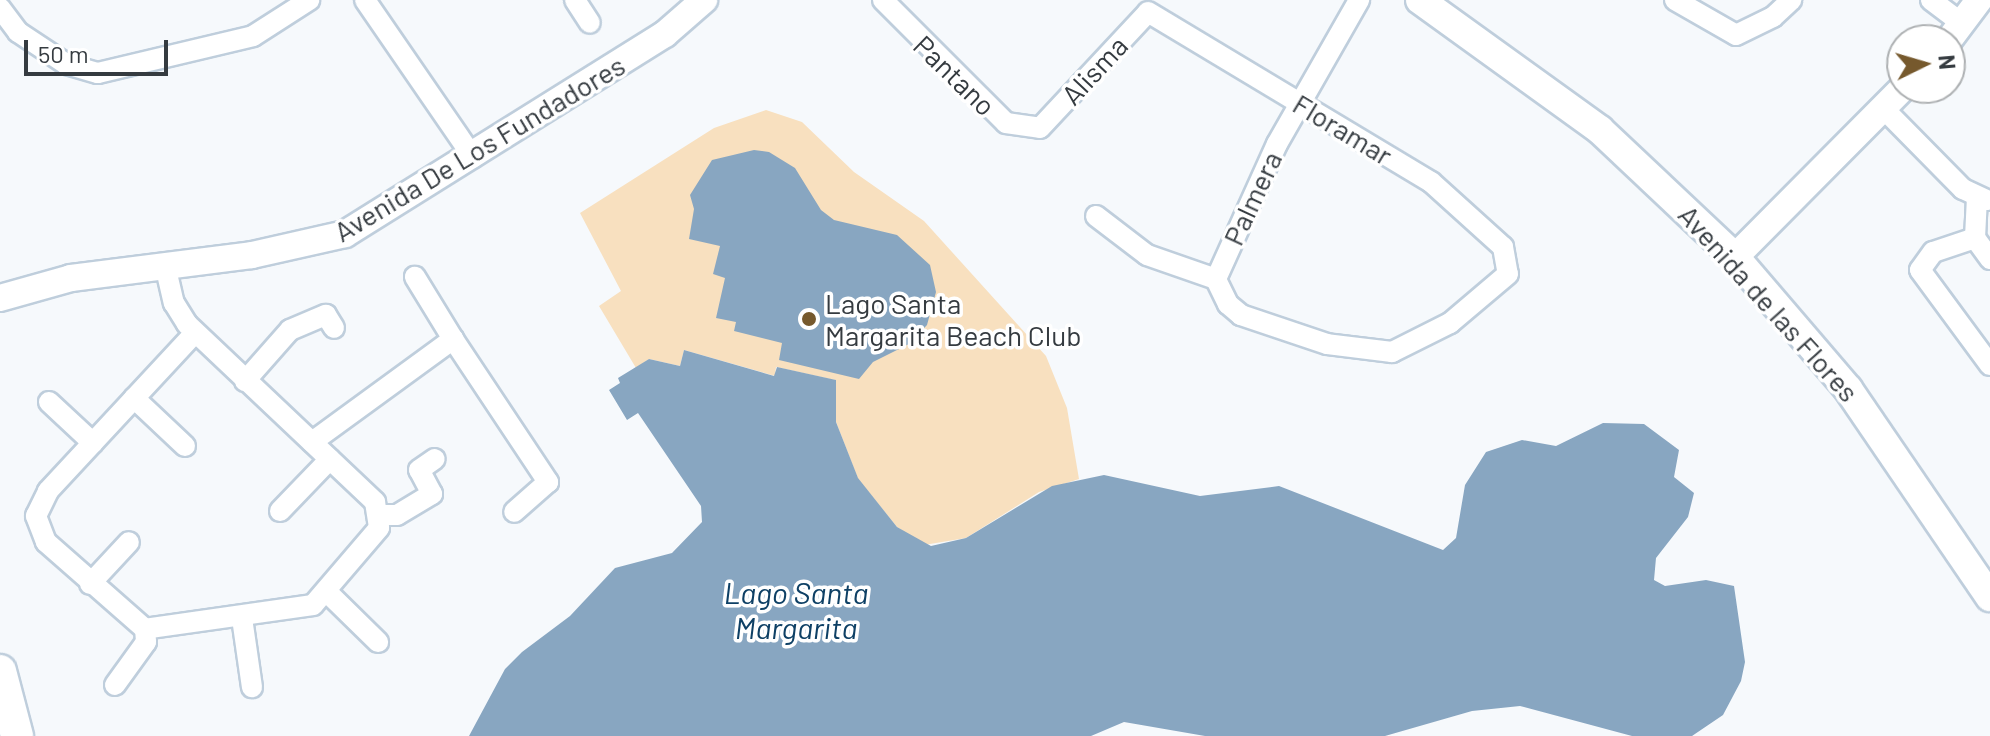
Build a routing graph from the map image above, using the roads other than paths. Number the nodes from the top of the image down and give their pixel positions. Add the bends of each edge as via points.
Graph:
1 (309, 0) edge
2 (365, 0) edge
3 (575, 0) edge
4 (704, 0) edge
5 (1359, 0) edge
6 (1420, 0) edge
7 (1675, 0) edge
8 (1791, 0) edge
9 (1931, 0) edge
10 (1979, 0) edge
11 (892, 4) edge
12 (0, 8) edge
13 (1148, 12) joint
14 (590, 23) dead end
15 (1950, 24) edge
16 (1961, 24) edge
17 (1299, 102) junction
18 (1887, 104) edge
19 (1883, 108) junction
20 (1040, 128) joint
21 (473, 157) junction
22 (1983, 199) edge
23 (1096, 216) dead end
24 (1975, 238) junction
25 (1735, 257) junction
26 (1990, 259) edge
27 (165, 265) junction
28 (415, 277) dead end
29 (1216, 279) junction
30 (0, 298) edge
31 (334, 328) dead end
32 (195, 333) junction
33 (453, 339) junction
34 (1990, 365) edge
35 (245, 381) junction
36 (134, 398) junction
37 (49, 402) dead end
38 (312, 442) junction
39 (93, 443) junction
40 (185, 446) dead end
41 (330, 459) junction
42 (435, 459) dead end
43 (280, 511) dead end
44 (514, 512) dead end
45 (379, 515) junction
46 (129, 542) dead end
47 (90, 584) junction
48 (326, 591) junction
49 (1990, 597) edge
50 (242, 618) junction
51 (145, 629) junction
52 (378, 642) dead end
53 (0, 671) edge
54 (115, 685) dead end
55 (252, 687) dead end
56 (17, 736) edge

1 - 12 street via 253,36 98,73 66,64 18,32
2 - 21 street
3 - 14 street
4 - 21 street, Avenida De Los Fundadores via 665,34
5 - 17 street, Palmera
6 - 25 main road, Avenida de las Flores via 1600,130
7 - 8 street via 1736,35 1773,17
9 - 15 street
10 - 16 street
11 - 20 street, Pantano via 1006,123
13 - 17 street, Floramar
13 - 20 street, Alisma
17 - 29 street, Palmera
17 - 29 street, Floramar via 1382,150 1476,219 1503,247 1508,274 1450,323 1392,352 1327,344 1241,315 1228,304
18 - 19 street
19 - 22 street
19 - 25 street
21 - 27 street, Avenida De Los Fundadores via 345,234 252,255
22 - 24 street
23 - 29 street, Palmera via 1147,255
24 - 26 street
24 - 34 street via 1933,252 1920,270
25 - 49 main road, Avenida de las Flores via 1857,401
27 - 30 street, Avenida De Los Fundadores via 71,278
27 - 32 street via 174,303
28 - 33 street
31 - 35 street via 326,315 290,330
32 - 35 street
32 - 36 street
33 - 38 street
33 - 44 street via 548,482
35 - 38 street
36 - 39 street
36 - 40 street
37 - 39 street
38 - 41 street
39 - 47 street via 48,491 36,516 46,542
41 - 43 street
41 - 45 street via 375,502
42 - 45 street via 419,470 432,494 397,515
45 - 48 street via 374,540
46 - 47 street
47 - 51 street
48 - 50 street via 313,605
48 - 52 street
50 - 51 street
50 - 55 street
51 - 54 street via 146,642
53 - 56 main road

